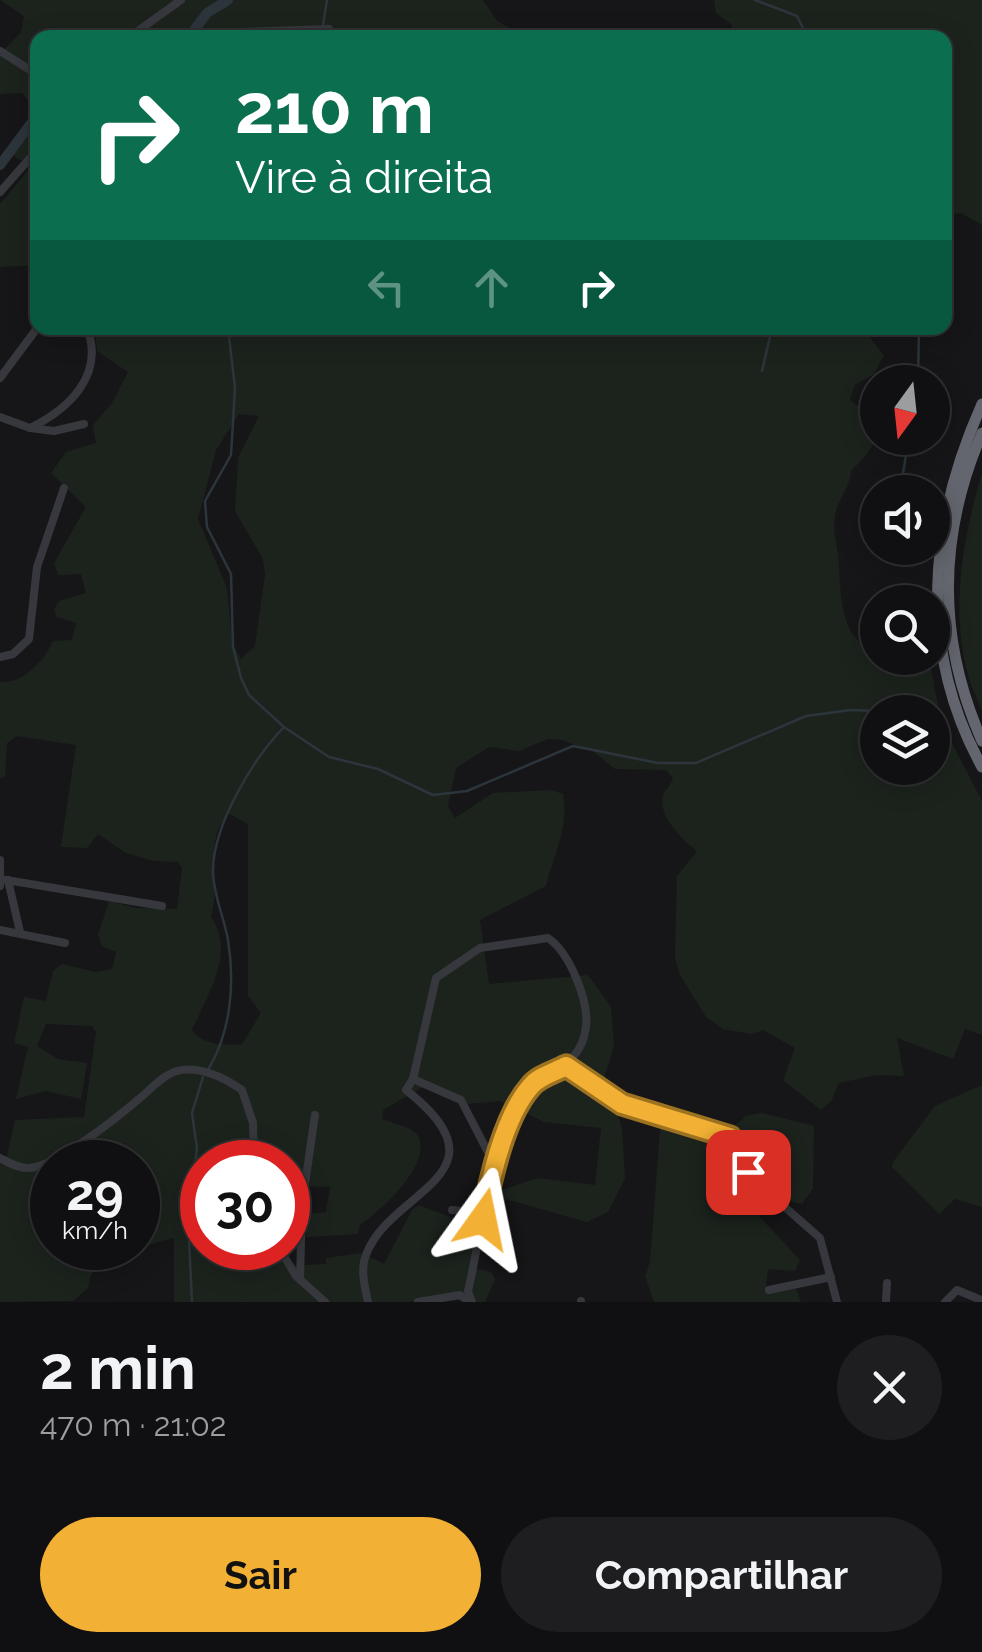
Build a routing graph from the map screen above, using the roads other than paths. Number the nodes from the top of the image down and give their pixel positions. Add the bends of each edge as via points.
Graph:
1 (181, 0) edge
2 (330, 29) dead end
3 (135, 30) edge
4 (321, 30) edge
5 (0, 51) edge
6 (30, 70) edge
7 (30, 158) edge
8 (0, 192) edge
9 (32, 335) edge
10 (90, 335) edge
11 (0, 378) edge
12 (982, 404) edge
13 (0, 418) edge
14 (84, 424) dead end
15 (30, 428) junction
16 (982, 433) edge
17 (64, 488) dead end
18 (942, 585) edge
19 (942, 585) edge
20 (950, 638) edge
21 (0, 657) edge
22 (948, 675) edge
23 (982, 741) edge
24 (982, 767) edge
25 (0, 860) edge
26 (3, 881) edge
27 (162, 906) dead end
28 (0, 930) edge
29 (20, 932) junction
30 (65, 943) dead end
31 (566, 1066) junction
32 (412, 1080) junction
33 (316, 1115) dead end
34 (253, 1140) edge
35 (0, 1158) edge
36 (494, 1165) junction
37 (452, 1210) dead end
38 (484, 1213) junction
39 (294, 1270) edge
40 (832, 1277) junction
41 (300, 1279) junction
42 (887, 1283) dead end
43 (768, 1290) dead end
44 (981, 1300) edge
45 (324, 1302) edge
46 (368, 1302) edge
47 (418, 1302) edge
48 (471, 1302) edge
49 (837, 1302) edge
50 (886, 1302) edge
51 (945, 1302) edge

1 - 3 street
2 - 4 street
5 - 6 street
7 - 8 street
9 - 11 street
10 - 15 street via 94,346 73,402
12 - 18 highway via 949,488
13 - 15 street
14 - 15 street
16 - 19 highway via 954,517
17 - 21 street via 36,568 28,639
20 - 23 highway
22 - 24 highway
25 - 26 street
26 - 27 street
26 - 29 street
28 - 29 street
29 - 30 street
31 - 32 street via 586,1027 584,1006 553,941 538,938 480,948 436,978
31 - 36 street via 531,1086
31 - 40 street via 622,1104 730,1137 759,1194 820,1238
32 - 36 street via 461,1100
32 - 46 street via 406,1090 434,1114 448,1152 434,1184 386,1224 365,1256
33 - 41 street via 302,1205
34 - 35 street via 242,1090 210,1073 176,1071 42,1164 29,1168
36 - 38 street
37 - 38 street
38 - 48 street
39 - 41 street
40 - 43 street
40 - 49 street
41 - 45 street
42 - 50 street
44 - 51 street via 957,1290
47 - 48 street via 460,1296

